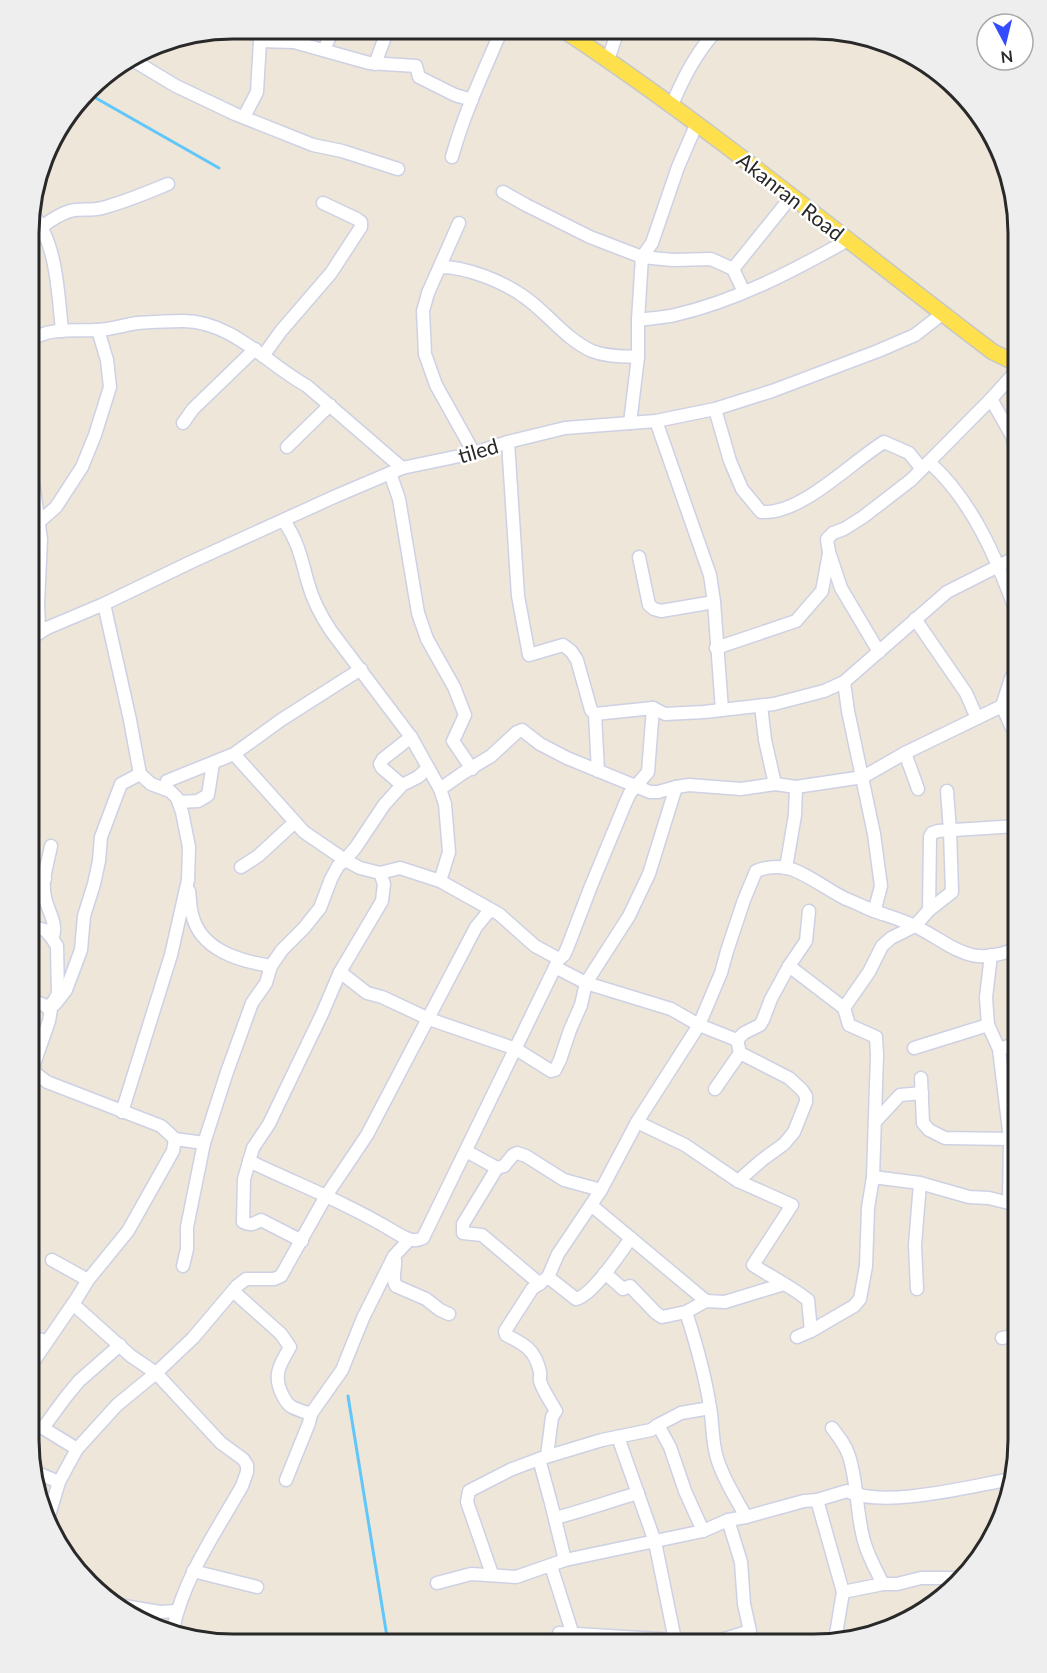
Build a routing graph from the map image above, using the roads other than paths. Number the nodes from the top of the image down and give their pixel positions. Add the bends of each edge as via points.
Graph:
1 (260, 39) edge
2 (279, 39) edge
3 (329, 39) edge
4 (384, 39) edge
5 (498, 39) edge
6 (577, 39) edge
7 (615, 39) edge
8 (709, 39) edge
9 (324, 50) junction
10 (609, 60) junction
11 (139, 63) edge
12 (375, 64) junction
13 (471, 100) junction
14 (672, 105) junction
15 (244, 117) junction
16 (697, 123) junction
17 (452, 157) dead end
18 (398, 169) dead end
19 (168, 184) dead end
20 (503, 192) dead end
21 (791, 197) junction
22 (323, 203) dead end
23 (459, 223) dead end
24 (40, 224) edge
25 (42, 227) junction
26 (39, 229) edge
27 (848, 240) junction
28 (642, 257) junction
29 (441, 267) junction
30 (733, 269) junction
31 (744, 292) junction
32 (942, 314) junction
33 (638, 320) junction
34 (98, 330) junction
35 (62, 331) junction
36 (39, 335) edge
37 (259, 352) junction
38 (638, 357) junction
39 (1008, 359) edge
40 (1008, 380) edge
41 (991, 399) junction
42 (330, 405) junction
43 (715, 409) junction
44 (656, 421) junction
45 (183, 423) dead end
46 (630, 423) junction
47 (1008, 429) edge
48 (508, 442) junction
49 (287, 447) dead end
50 (474, 453) junction
51 (926, 465) junction
52 (396, 471) junction
53 (284, 521) junction
54 (39, 522) edge
55 (829, 552) junction
56 (639, 557) dead end
57 (1008, 562) edge
58 (999, 567) junction
59 (1008, 591) edge
60 (714, 602) junction
61 (104, 604) junction
62 (915, 619) junction
63 (39, 626) edge
64 (717, 648) junction
65 (879, 652) junction
66 (361, 669) junction
67 (844, 682) junction
68 (1008, 687) edge
69 (761, 706) junction
70 (1002, 706) junction
71 (653, 708) junction
72 (722, 710) junction
73 (595, 714) junction
74 (665, 714) junction
75 (976, 718) junction
76 (1008, 719) edge
77 (652, 723) junction
78 (411, 737) junction
79 (905, 753) junction
80 (234, 754) junction
81 (213, 764) junction
82 (472, 769) junction
83 (598, 771) junction
84 (430, 772) junction
85 (140, 774) junction
86 (863, 777) junction
87 (453, 781) junction
88 (775, 784) junction
89 (402, 785) junction
90 (676, 787) junction
91 (796, 787) junction
92 (165, 789) junction
93 (440, 789) junction
94 (633, 789) junction
95 (918, 789) dead end
96 (946, 791) dead end
97 (179, 802) junction
98 (295, 822) junction
99 (1008, 827) edge
100 (950, 831) junction
101 (51, 846) dead end
102 (345, 860) junction
103 (241, 867) dead end
104 (786, 867) junction
105 (382, 878) junction
106 (39, 879) edge
107 (45, 879) junction
108 (188, 880) junction
109 (440, 881) junction
110 (490, 910) junction
111 (872, 910) junction
112 (929, 910) junction
113 (809, 911) dead end
114 (915, 926) junction
115 (39, 928) edge
116 (52, 938) junction
117 (1008, 952) edge
118 (991, 955) junction
119 (557, 963) junction
120 (271, 966) junction
121 (789, 966) junction
122 (340, 972) junction
123 (586, 983) junction
124 (39, 1003) edge
125 (51, 1007) junction
126 (844, 1008) junction
127 (429, 1019) junction
128 (988, 1024) junction
129 (699, 1025) junction
130 (39, 1040) edge
131 (738, 1046) junction
132 (1008, 1046) edge
133 (914, 1048) dead end
134 (516, 1049) junction
135 (999, 1049) junction
136 (921, 1078) dead end
137 (39, 1080) edge
138 (716, 1089) dead end
139 (922, 1093) junction
140 (1008, 1102) edge
141 (122, 1112) junction
142 (637, 1122) junction
143 (875, 1122) junction
144 (1008, 1138) edge
145 (175, 1139) junction
146 (204, 1143) junction
147 (466, 1151) junction
148 (249, 1161) junction
149 (497, 1168) junction
150 (873, 1177) junction
151 (738, 1181) junction
152 (920, 1183) junction
153 (601, 1190) junction
154 (326, 1196) junction
155 (1008, 1202) edge
156 (591, 1205) junction
157 (631, 1238) junction
158 (409, 1240) junction
159 (302, 1241) junction
160 (394, 1256) junction
161 (52, 1260) dead end
162 (183, 1266) dead end
163 (605, 1273) junction
164 (88, 1280) junction
165 (544, 1280) junction
166 (784, 1284) junction
167 (917, 1289) dead end
168 (233, 1291) junction
169 (706, 1301) junction
170 (73, 1304) junction
171 (686, 1312) junction
172 (449, 1314) dead end
173 (811, 1330) junction
174 (797, 1337) dead end
175 (1008, 1337) edge
176 (1002, 1338) dead end
177 (39, 1339) edge
178 (47, 1341) junction
179 (120, 1345) junction
180 (39, 1353) edge
181 (156, 1373) junction
182 (710, 1408) junction
183 (310, 1414) junction
184 (658, 1425) junction
185 (39, 1427) edge
186 (43, 1428) junction
187 (832, 1428) dead end
188 (618, 1437) junction
189 (77, 1449) junction
190 (543, 1458) junction
191 (43, 1475) edge
192 (286, 1480) dead end
193 (1003, 1481) edge
194 (58, 1482) junction
195 (638, 1493) junction
196 (858, 1496) junction
197 (817, 1500) junction
198 (51, 1506) edge
199 (746, 1517) junction
200 (555, 1518) junction
201 (728, 1520) junction
202 (703, 1531) junction
203 (655, 1542) junction
204 (565, 1560) junction
205 (551, 1566) junction
206 (193, 1571) junction
207 (492, 1575) junction
208 (950, 1578) edge
209 (437, 1583) dead end
210 (883, 1584) junction
211 (257, 1587) dead end
212 (843, 1592) junction
213 (136, 1608) edge
214 (176, 1611) junction
215 (173, 1624) edge
216 (836, 1633) edge
217 (573, 1634) edge
218 (674, 1634) edge
219 (740, 1634) edge

1 - 15 street via 256,92
2 - 9 street
3 - 9 street
4 - 12 street
5 - 13 street
6 - 10 main road, Akanran Road
7 - 10 street
8 - 14 street via 683,78
9 - 12 street
10 - 14 main road, Akanran Road
11 - 15 street via 176,86
12 - 13 street via 416,66 419,78
13 - 17 street
14 - 16 main road, Akanran Road
15 - 18 street via 313,145
16 - 21 main road, Akanran Road
16 - 28 street via 652,243
19 - 25 street via 126,202 95,210 69,211
20 - 28 street via 590,237
21 - 27 main road, Akanran Road
21 - 30 street
22 - 37 street via 357,219 361,227 332,273
23 - 29 street
24 - 25 street
25 - 26 street
25 - 35 street via 57,278
27 - 31 street via 785,275
27 - 32 main road, Akanran Road
28 - 30 street via 711,259
28 - 33 street
29 - 38 street via 489,278 524,296 588,349 612,356
29 - 50 street via 423,311 425,354 436,385
30 - 31 street
31 - 33 street via 695,310
32 - 39 main road, Akanran Road
32 - 43 street, tiled via 915,335 878,351
33 - 38 street
34 - 35 street
34 - 37 street via 137,323 207,324
34 - 54 street via 110,387 82,467 56,507
35 - 36 street
37 - 42 street
37 - 45 street via 193,409
38 - 46 street
40 - 41 street
41 - 47 street
41 - 51 street
42 - 49 street
42 - 52 street
43 - 44 street, tiled
43 - 51 street via 742,489 761,512 769,513 809,498 884,442
44 - 46 street, tiled
44 - 60 street via 710,574
46 - 48 street, tiled via 565,428
48 - 50 street, tiled
48 - 73 street via 518,596 529,655 563,645 572,651
50 - 52 street, tiled
51 - 55 street via 862,517 833,533 827,539
51 - 58 street via 938,470 965,502
52 - 53 street, tiled
52 - 82 street via 418,613 465,715 453,741
53 - 61 street, tiled
53 - 66 street via 298,545 319,613
55 - 64 street via 822,591 796,621
55 - 65 street via 841,588
56 - 60 street via 649,605 654,609
57 - 58 street
58 - 59 street
58 - 62 street via 947,592
60 - 64 street
61 - 63 street, tiled
61 - 85 street
62 - 65 street
62 - 75 street via 966,693
64 - 72 street
65 - 67 street
66 - 78 street
66 - 80 street
67 - 69 street via 824,691
67 - 86 street
68 - 70 street
69 - 72 street
69 - 88 street
70 - 75 street
70 - 76 street
71 - 73 street
71 - 74 street
71 - 77 street
72 - 74 street
73 - 83 street
74 - 77 street
75 - 79 street
77 - 94 street via 648,772
78 - 84 street
78 - 89 street via 380,764
79 - 86 street
79 - 95 street
80 - 81 street
80 - 98 street
81 - 92 street via 167,781
81 - 97 street via 208,795 198,801
82 - 83 street via 522,730 540,744
82 - 87 street
83 - 94 street
84 - 87 street
84 - 89 street
84 - 93 street
85 - 92 street
85 - 125 street via 121,784 101,837 81,950 66,990
86 - 91 street
86 - 111 street via 881,886
87 - 93 street
88 - 90 street via 741,789
88 - 91 street
89 - 102 street
90 - 94 street via 658,792
90 - 123 street via 649,874 629,916
91 - 104 street
92 - 97 street
93 - 109 street via 449,852
94 - 119 street via 568,946
96 - 100 street
97 - 108 street via 189,847
98 - 102 street
98 - 103 street
99 - 100 street
100 - 112 street via 952,892
100 - 112 street via 938,831 930,837
101 - 107 street
102 - 105 street
102 - 120 street via 331,879 320,908
104 - 111 street
104 - 129 street via 756,871 722,973
105 - 109 street via 400,868
105 - 122 street via 382,902
106 - 107 street
107 - 116 street via 44,895 54,925
108 - 120 street via 192,915 211,946 232,957
108 - 141 street via 171,955
109 - 110 street
110 - 119 street
110 - 127 street via 476,927
111 - 114 street
112 - 114 street
113 - 121 street via 806,941
114 - 118 street via 962,953
114 - 126 street via 882,946
115 - 116 street
116 - 125 street via 57,946 58,994
117 - 118 street
118 - 128 street via 986,997
119 - 123 street
119 - 134 street
120 - 146 street via 266,983 252,1004
121 - 126 street
121 - 131 street via 760,1025 744,1033
122 - 127 street via 367,993
122 - 148 street
123 - 129 street via 671,1009
123 - 134 street via 555,1070
124 - 125 street
125 - 130 street
126 - 143 street via 849,1025 876,1037
127 - 134 street
127 - 154 street via 367,1135
128 - 133 street
128 - 135 street
129 - 131 street
129 - 142 street
131 - 138 street
131 - 151 street via 789,1078 806,1096 794,1132
132 - 135 street
134 - 147 street
135 - 140 street
136 - 139 street
137 - 141 street
139 - 143 street via 900,1095
139 - 144 street via 923,1123 929,1130 945,1138
141 - 145 street via 161,1126
142 - 151 street via 684,1145
142 - 153 street
143 - 150 street
145 - 146 street
145 - 164 street via 173,1151 128,1231
146 - 162 street
147 - 149 street
147 - 158 street via 423,1238
148 - 154 street
148 - 159 street via 244,1179 243,1221 252,1225 261,1220
149 - 153 street via 517,1153 564,1180
149 - 165 street via 463,1224 463,1233 482,1235
150 - 152 street
150 - 173 street via 860,1299
151 - 166 street via 792,1206 753,1265
152 - 155 street via 969,1197
152 - 167 street via 915,1245
153 - 156 street
154 - 158 street
154 - 159 street
156 - 157 street
156 - 165 street
157 - 163 street
157 - 169 street
158 - 160 street
159 - 168 street via 281,1276 246,1279
160 - 172 street via 396,1286
160 - 183 street via 342,1370
161 - 164 street
163 - 165 street via 576,1299
163 - 171 street via 622,1289 630,1286 662,1317
164 - 170 street
165 - 190 street via 532,1289 505,1333 528,1348 556,1411
166 - 169 street via 725,1302
166 - 173 street via 808,1300
168 - 181 street via 193,1338
168 - 183 street via 290,1347 280,1365 277,1382 292,1407
169 - 171 street
170 - 178 street
170 - 179 street
171 - 182 street
173 - 174 street
175 - 176 street
177 - 178 street
178 - 180 street
179 - 181 street
179 - 186 street via 80,1381
181 - 189 street via 117,1405
181 - 206 street via 221,1443 247,1465 242,1486
182 - 184 street via 681,1413
182 - 199 street via 717,1458
183 - 192 street
184 - 188 street
184 - 202 street
185 - 186 street
186 - 189 street
187 - 196 street via 849,1457
188 - 190 street
188 - 195 street
189 - 194 street
190 - 200 street
190 - 207 street via 469,1491 467,1502
191 - 194 street
193 - 196 street via 903,1498
194 - 198 street
195 - 200 street
195 - 203 street
196 - 197 street via 847,1491
196 - 210 street via 864,1542
197 - 199 street
197 - 212 street
199 - 201 street
200 - 204 street
201 - 202 street
201 - 219 street via 741,1562 750,1631
202 - 203 street
203 - 204 street
203 - 218 street
204 - 205 street
205 - 207 street via 516,1577
205 - 217 street
206 - 211 street
206 - 214 street
207 - 209 street via 471,1574
208 - 210 street
210 - 212 street
212 - 216 street
213 - 214 street
214 - 215 street

